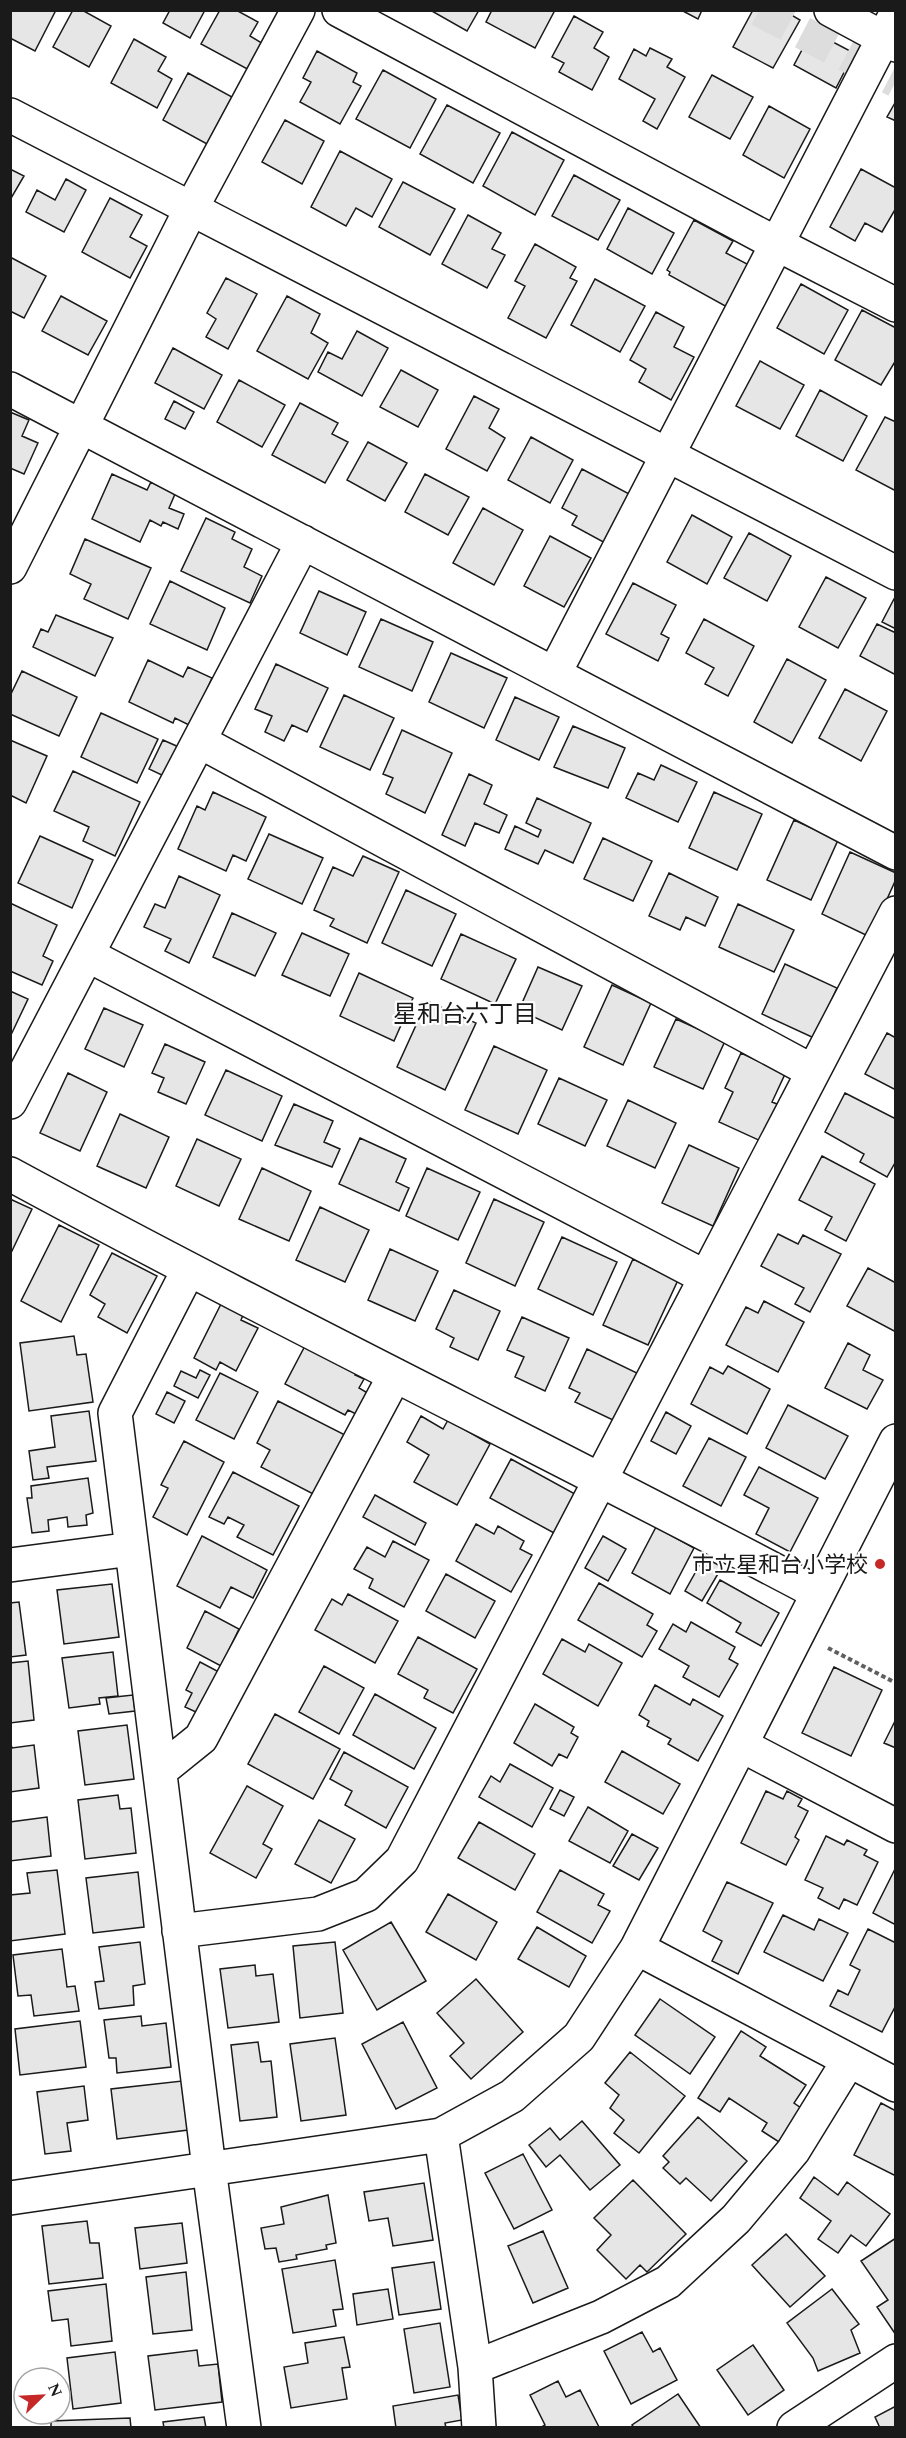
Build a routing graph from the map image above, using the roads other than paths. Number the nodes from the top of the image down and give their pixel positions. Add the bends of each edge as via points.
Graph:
1 (298, 10) edge
2 (339, 10) edge
3 (831, 10) edge
4 (891, 32) edge
5 (10, 115) edge
6 (191, 209) junction
7 (775, 243) junction
8 (896, 305) edge
9 (10, 389) edge
10 (82, 426) junction
11 (668, 455) junction
12 (303, 542) junction
13 (10, 567) edge
14 (896, 573) edge
15 (554, 674) junction
16 (199, 741) junction
17 (896, 853) edge
18 (896, 913) edge
19 (87, 955) junction
20 (812, 1071) junction
21 (10, 1102) edge
22 (10, 1174) edge
23 (189, 1270) junction
24 (705, 1277) junction
25 (395, 1375) junction
26 (896, 1441) edge
27 (599, 1477) junction
28 (132, 1549) junction
29 (10, 1565) edge
30 (818, 1593) junction
31 (741, 1745) junction
32 (160, 1771) junction
33 (896, 1826) edge
34 (179, 1931) junction
35 (637, 1948) junction
36 (849, 2060) junction
37 (896, 2085) edge
38 (441, 2135) junction
39 (208, 2169) junction
40 (10, 2198) edge
41 (896, 2361) edge
42 (475, 2367) junction
43 (244, 2427) edge
44 (479, 2427) edge
45 (794, 2427) edge

1 - 6 street
2 - 7 street
3 - 4 street
4 - 7 street
5 - 6 street
6 - 10 street
6 - 11 street
7 - 8 street
7 - 11 street
9 - 10 street
10 - 12 street
10 - 13 street
11 - 14 street
11 - 15 street
12 - 15 street
12 - 16 street
15 - 17 street
16 - 19 street
16 - 20 street
18 - 20 street
19 - 21 street
19 - 24 street
20 - 24 street
22 - 23 street
23 - 25 street
23 - 28 street via 115,1413
24 - 27 street
25 - 27 street
25 - 32 street via 201,1738
26 - 30 street
27 - 30 street
27 - 34 street via 402,1860 366,1895 318,1914
28 - 29 street
28 - 32 street
30 - 31 street
31 - 33 street
31 - 35 street
32 - 34 street
34 - 39 street
35 - 36 street
35 - 38 street via 579,2037 512,2096
36 - 37 street
36 - 42 street via 793,2151 736,2219 668,2282 601,2317
38 - 39 street
38 - 42 street
39 - 40 street
39 - 43 street
41 - 45 street
42 - 44 street

